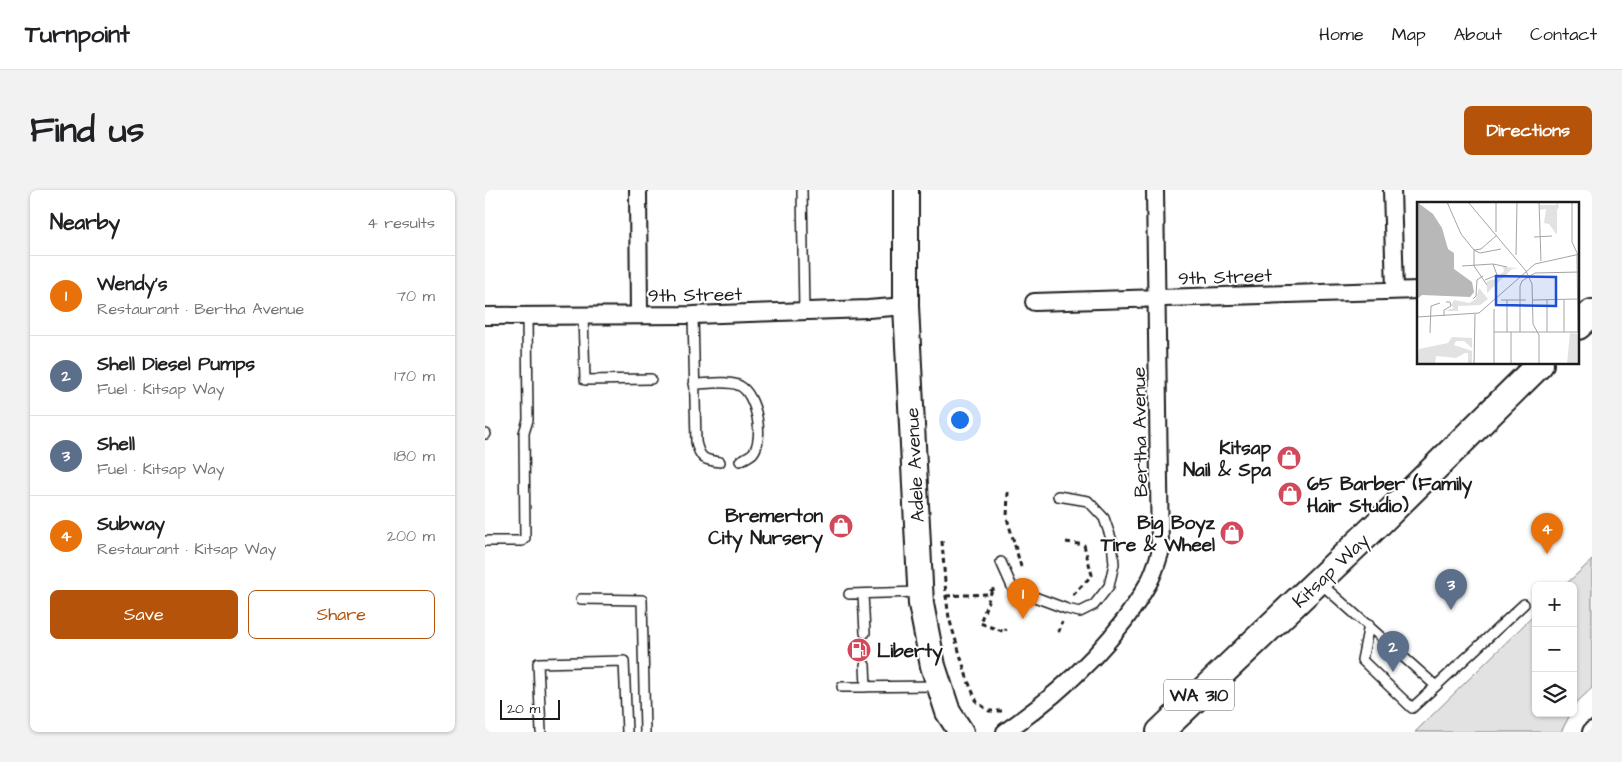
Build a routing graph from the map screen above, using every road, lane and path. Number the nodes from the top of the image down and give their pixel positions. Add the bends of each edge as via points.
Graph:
1 (638, 190) edge
2 (802, 190) edge
3 (906, 190) edge
4 (1155, 190) edge
5 (1392, 190) edge
6 (1395, 290) junction
7 (1417, 290) edge
8 (1157, 299) junction
9 (1034, 302) dead end
10 (906, 306) junction
11 (804, 311) junction
12 (1592, 312) edge
13 (583, 315) junction
14 (639, 315) junction
15 (693, 315) junction
16 (485, 316) edge
17 (527, 316) junction
18 (1579, 325) edge
19 (1539, 365) edge
20 (651, 379) dead end
21 (694, 384) junction
22 (740, 461) dead end
23 (720, 462) dead end
24 (1008, 492) dead end
25 (1057, 496) dead end
26 (485, 541) edge
27 (1067, 542) dead end
28 (1001, 562) dead end
29 (1318, 582) junction
30 (1011, 585) junction
31 (992, 590) junction
32 (920, 592) junction
33 (849, 594) dead end
34 (863, 594) junction
35 (946, 596) dead end
36 (581, 599) dead end
37 (1524, 604) dead end
38 (1067, 609) junction
39 (1369, 625) junction
40 (1006, 629) dead end
41 (1057, 630) dead end
42 (865, 633) dead end
43 (865, 665) dead end
44 (940, 686) junction
45 (1436, 686) junction
46 (842, 687) dead end
47 (866, 687) junction
48 (541, 732) edge
49 (627, 732) edge
50 (645, 732) edge
51 (961, 732) edge
52 (1005, 732) edge
53 (1160, 732) edge

1 - 14 street
2 - 11 lane
3 - 10 main road, Adele Avenue
4 - 8 street, Bertha Avenue
5 - 6 street
6 - 7 street, 9th Street
6 - 8 street, 9th Street
8 - 9 street, 9th Street
8 - 52 street, Bertha Avenue via 1161,554 1131,612 1108,642 1047,700
10 - 11 street, 9th Street
10 - 32 main road, Adele Avenue
11 - 15 street, 9th Street
12 - 18 main road
13 - 14 street, 9th Street
13 - 17 street, 9th Street
13 - 20 lane via 585,380
14 - 15 street, 9th Street
15 - 21 lane
16 - 17 street, 9th Street
17 - 26 lane via 528,420 522,433 525,538
19 - 29 main road, Kitsap Way / WA 310
21 - 22 lane via 735,383 743,387 754,402 757,443 753,453
21 - 23 lane via 699,454 707,460
24 - 30 path via 1007,518 1025,582
25 - 38 lane via 1088,501 1104,518 1114,564 1109,586 1094,605 1080,612
27 - 38 path via 1084,546 1092,575 1070,600
28 - 30 lane
29 - 39 lane
29 - 53 main road, Kitsap Way / WA 310
30 - 31 path
30 - 38 lane via 1013,589
31 - 35 path via 987,594
31 - 40 path via 980,623 1005,632
32 - 34 lane
32 - 44 main road, Adele Avenue via 933,666
33 - 34 lane
34 - 42 lane
36 - 50 lane via 642,600
37 - 45 lane
38 - 41 path
39 - 45 lane
39 - 45 lane via 1362,660 1413,708
43 - 47 lane
44 - 47 lane
44 - 51 main road, Adele Avenue via 948,712
46 - 47 lane
48 - 49 lane via 538,663 624,661

